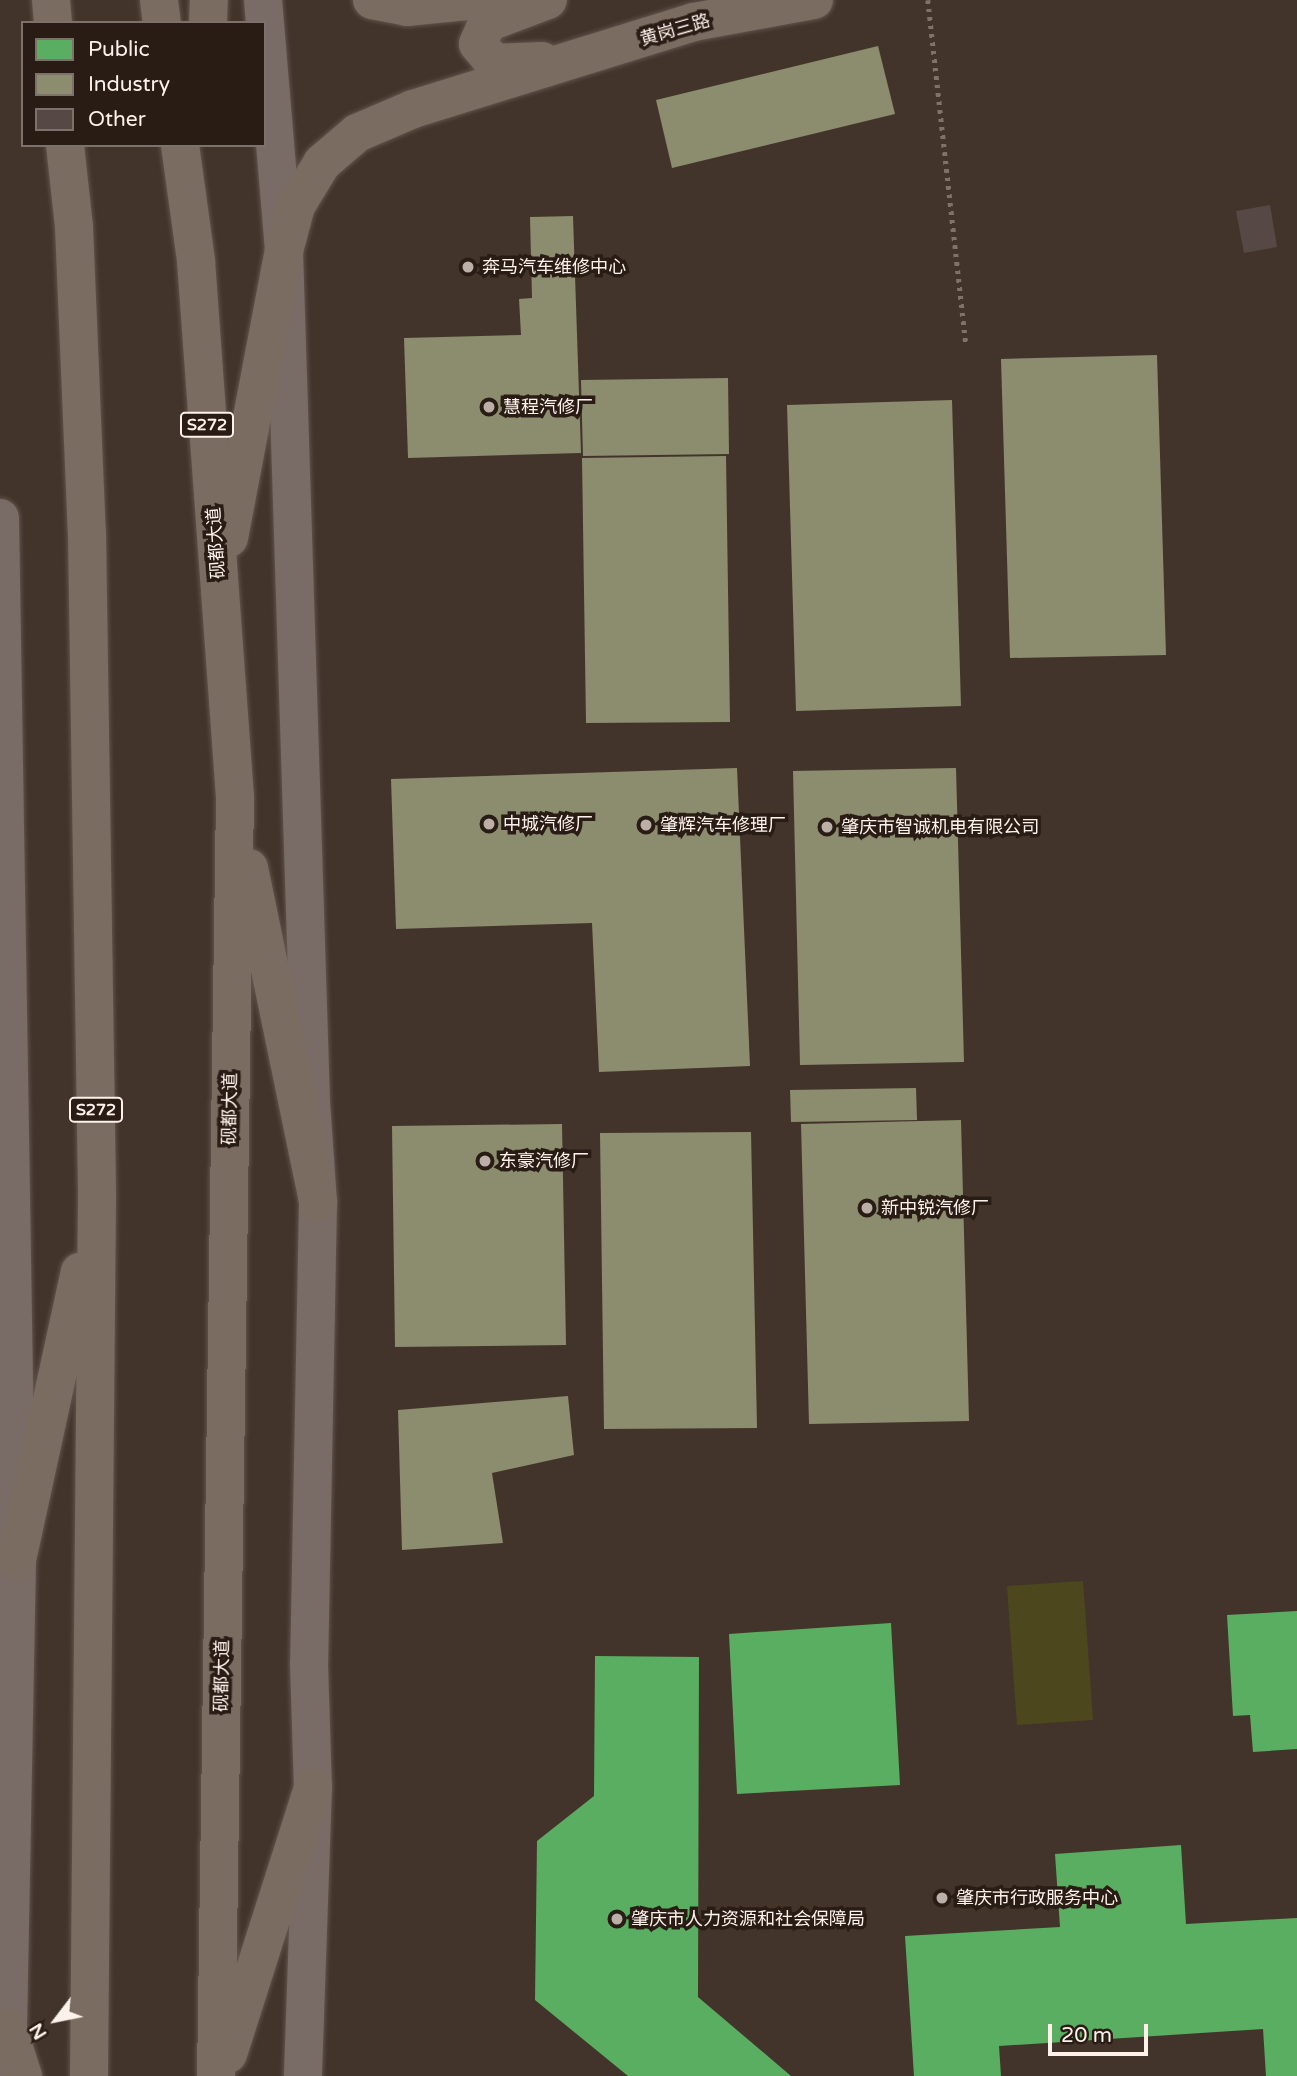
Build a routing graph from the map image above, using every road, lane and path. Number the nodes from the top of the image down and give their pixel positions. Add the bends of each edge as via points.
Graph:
1 (51, 0) edge
2 (159, 0) edge
3 (209, 0) edge
4 (262, 0) edge
5 (372, 0) edge
6 (477, 0) edge
7 (548, 0) edge
8 (814, 0) edge
9 (928, 0) edge
10 (53, 21) edge
11 (162, 21) edge
12 (208, 21) edge
13 (264, 21) edge
14 (266, 46) edge
15 (579, 59) junction
16 (65, 147) edge
17 (180, 147) edge
18 (202, 147) edge
19 (284, 251) junction
20 (196, 261) junction
21 (966, 342) dead end
22 (0, 518) edge
23 (219, 588) junction
24 (235, 797) junction
25 (97, 1195) junction
26 (318, 1202) junction
27 (17, 1560) junction
28 (313, 1787) junction
29 (8, 2027) junction
30 (7, 2076) edge
31 (23, 2076) edge
32 (89, 2076) edge
33 (218, 2076) edge
34 (303, 2076) edge

1 - 10 main road
2 - 11 main road
3 - 12 main road
4 - 13 street
5 - 6 main road via 407,7
7 - 15 main road via 487,23 478,44 494,63
8 - 15 main road, 黄岗三路 via 694,22
9 - 21 path
14 - 19 street
15 - 19 main road via 413,109 357,133 322,163 296,206
16 - 25 main road, S272 via 74,227 87,533
17 - 20 main road, 砚都大道 / S272
18 - 20 main road
19 - 23 main road
19 - 26 street
20 - 23 main road, 砚都大道 / S272
22 - 27 street
23 - 24 main road, 砚都大道 / S272
24 - 26 main road
24 - 33 main road, 砚都大道 / S272
25 - 27 main road
25 - 32 main road, S272
26 - 28 street via 309,1663
27 - 29 street
28 - 33 main road
28 - 34 street
29 - 30 street
29 - 31 main road

